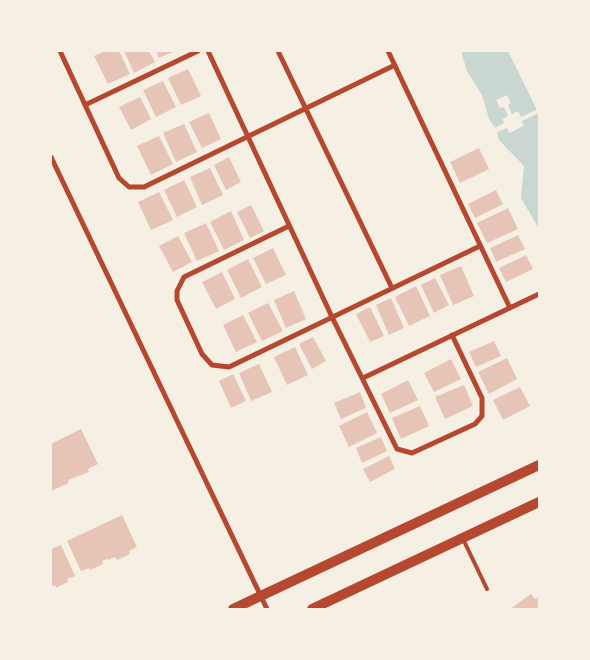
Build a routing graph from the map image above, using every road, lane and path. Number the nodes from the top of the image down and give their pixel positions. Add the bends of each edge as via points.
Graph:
1 (60, 51) edge
2 (198, 51) edge
3 (208, 51) edge
4 (278, 51) edge
5 (388, 51) edge
6 (395, 65) junction
7 (85, 105) junction
8 (305, 109) junction
9 (248, 137) junction
10 (51, 157) edge
11 (289, 226) junction
12 (480, 246) junction
13 (392, 288) junction
14 (539, 294) edge
15 (510, 308) junction
16 (332, 317) junction
17 (452, 335) junction
18 (363, 378) junction
19 (539, 465) edge
20 (539, 502) edge
21 (462, 538) junction
22 (487, 589) dead end
23 (260, 596) junction
24 (233, 609) edge
25 (266, 609) edge
26 (312, 609) edge

1 - 7 street
2 - 7 street
3 - 9 street
4 - 8 street
5 - 6 street
6 - 8 street
6 - 12 street
7 - 9 street via 119,178 129,187 144,188
8 - 9 street
8 - 13 street
9 - 11 street
10 - 23 street
11 - 16 street
11 - 16 street via 184,277 177,291 177,300 202,354 212,365 229,367
12 - 13 street
12 - 15 street
13 - 16 street
14 - 15 street
15 - 17 street
16 - 18 street
17 - 18 street
17 - 18 street via 482,398 482,416 475,424 412,453 397,449
19 - 23 main road
20 - 21 main road
21 - 22 lane
21 - 26 main road
23 - 24 main road
23 - 25 street

